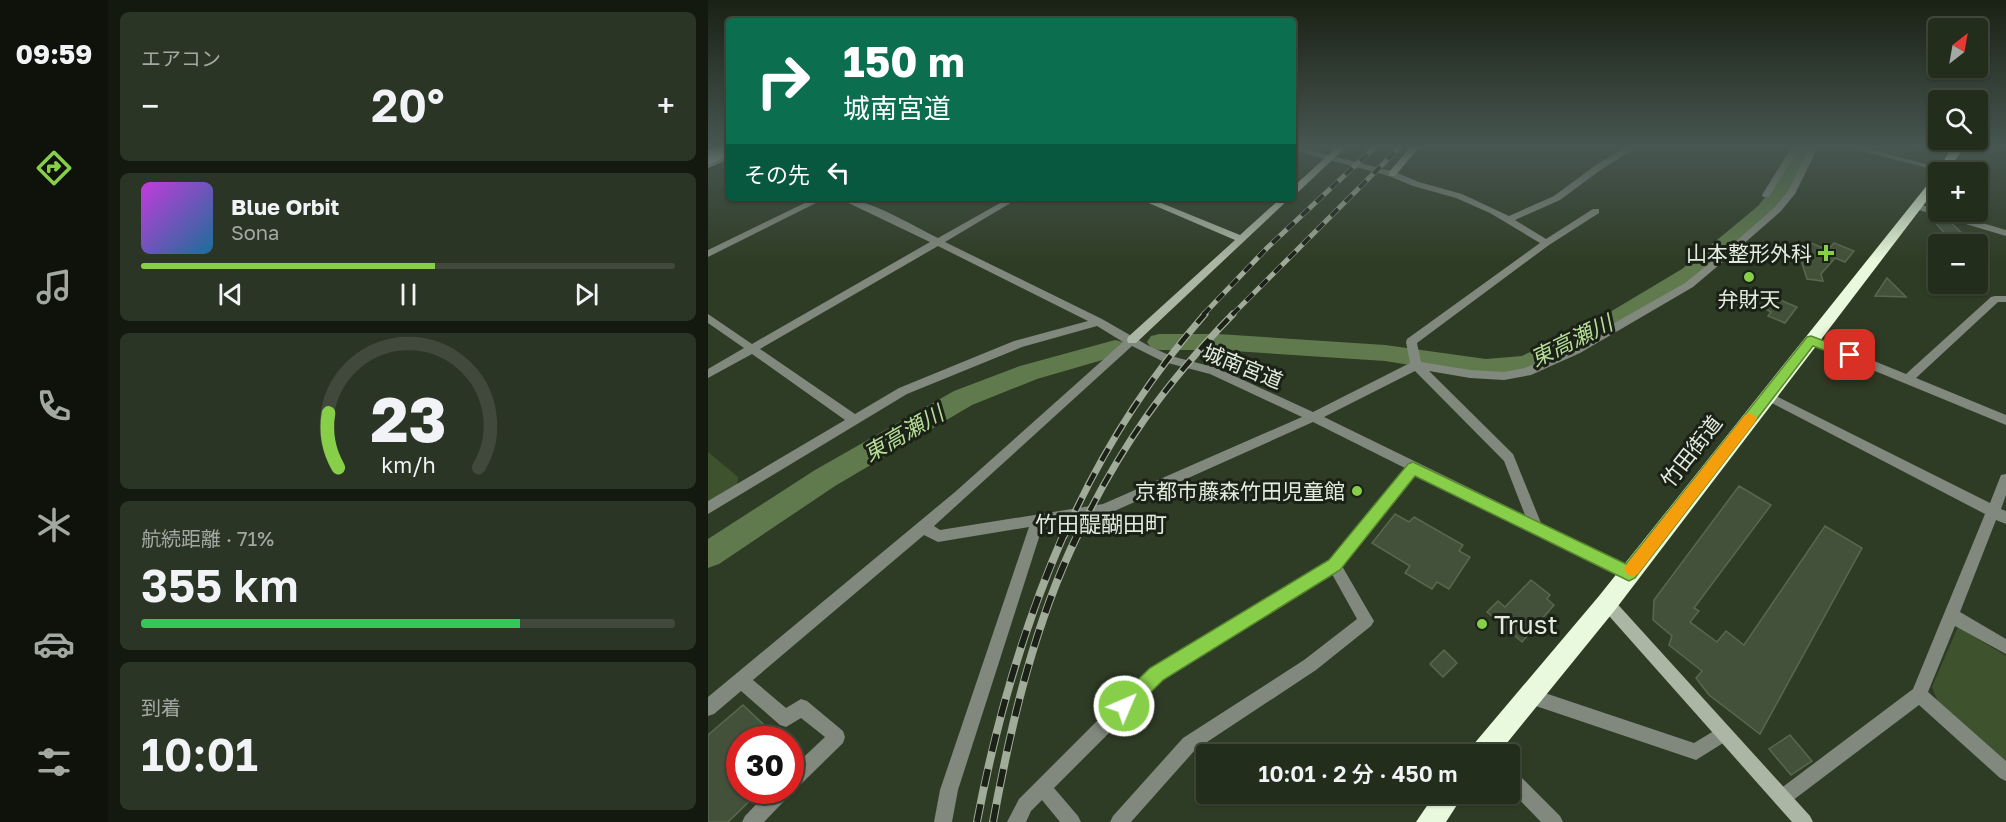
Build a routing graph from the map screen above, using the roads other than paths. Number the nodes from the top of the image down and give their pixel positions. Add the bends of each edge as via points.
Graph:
1 (1414, 183) edge
2 (1577, 183) edge
3 (1773, 183) edge
4 (1796, 183) edge
5 (1928, 189) edge
6 (1766, 195) dead end
7 (816, 201) edge
8 (850, 201) edge
9 (1008, 201) edge
10 (1148, 201) edge
11 (1283, 201) edge
12 (1915, 206) junction
13 (1596, 211) dead end
14 (1508, 220) junction
15 (2006, 233) edge
16 (1241, 239) junction
17 (936, 243) junction
18 (1546, 243) junction
19 (708, 254) edge
20 (2006, 299) edge
21 (708, 318) edge
22 (1098, 322) junction
23 (1132, 340) junction
24 (1811, 340) junction
25 (751, 349) junction
26 (1416, 364) junction
27 (708, 374) edge
28 (1908, 378) junction
29 (1768, 396) junction
30 (1313, 417) junction
31 (853, 419) junction
32 (2006, 420) edge
33 (1413, 468) junction
34 (2006, 479) edge
35 (708, 507) edge
36 (1999, 514) edge
37 (1038, 520) junction
38 (923, 527) junction
39 (1536, 527) junction
40 (1334, 565) junction
41 (1629, 573) junction
42 (1607, 603) junction
43 (1952, 616) junction
44 (2006, 647) edge
45 (741, 680) junction
46 (1919, 695) junction
47 (1530, 696) junction
48 (708, 708) edge
49 (1722, 734) junction
50 (1492, 744) edge
51 (804, 769) edge
52 (2006, 772) edge
53 (1043, 788) junction
54 (1520, 788) edge
55 (1782, 798) junction
56 (769, 804) edge
57 (1443, 804) edge
58 (751, 822) edge
59 (943, 822) edge
60 (1016, 822) edge
61 (1072, 822) edge
62 (1119, 822) edge
63 (1429, 822) edge
64 (1554, 822) edge
65 (1804, 822) edge

1 - 14 street via 1460,196
2 - 14 street via 1557,198
3 - 6 street
4 - 26 street via 1778,209 1689,285 1576,350 1527,372 1503,376
5 - 12 highway, 竹田街道
7 - 19 street
8 - 17 street, 城南宮道
9 - 17 street
10 - 16 street
11 - 16 street
12 - 15 street
12 - 24 highway, 竹田街道
13 - 18 street
14 - 18 street
16 - 23 street
17 - 22 street, 城南宮道
17 - 25 street
18 - 26 street via 1411,342
20 - 28 street via 1995,299
21 - 25 street
22 - 23 street, 城南宮道
22 - 31 street via 1018,344 903,391
23 - 30 street, 城南宮道 via 1168,359 1213,371
23 - 38 street
24 - 28 street
24 - 29 highway, 竹田街道
25 - 27 street
25 - 31 street
26 - 30 street
26 - 39 street via 1509,458
28 - 32 street
29 - 36 street
29 - 41 highway, 竹田街道
30 - 33 street, 城南宮道
30 - 37 street via 1105,509
31 - 35 street
33 - 39 street, 城南宮道
33 - 40 street
34 - 36 street
36 - 43 street
37 - 38 street via 938,536
37 - 59 street via 949,790
38 - 45 street
39 - 41 street, 城南宮道
40 - 53 street via 1156,674
40 - 62 street via 1366,621 1310,665 1189,744
41 - 42 highway, 竹田街道
42 - 47 highway, 竹田街道
42 - 49 street
43 - 44 street
43 - 46 street
45 - 48 street
45 - 51 street via 786,719 801,707 837,737
46 - 52 street
46 - 55 street
47 - 49 street via 1696,752
47 - 50 highway, 竹田街道
49 - 55 street
53 - 60 street via 1025,805
53 - 61 street
54 - 64 street
55 - 65 street
56 - 58 street
57 - 63 highway

